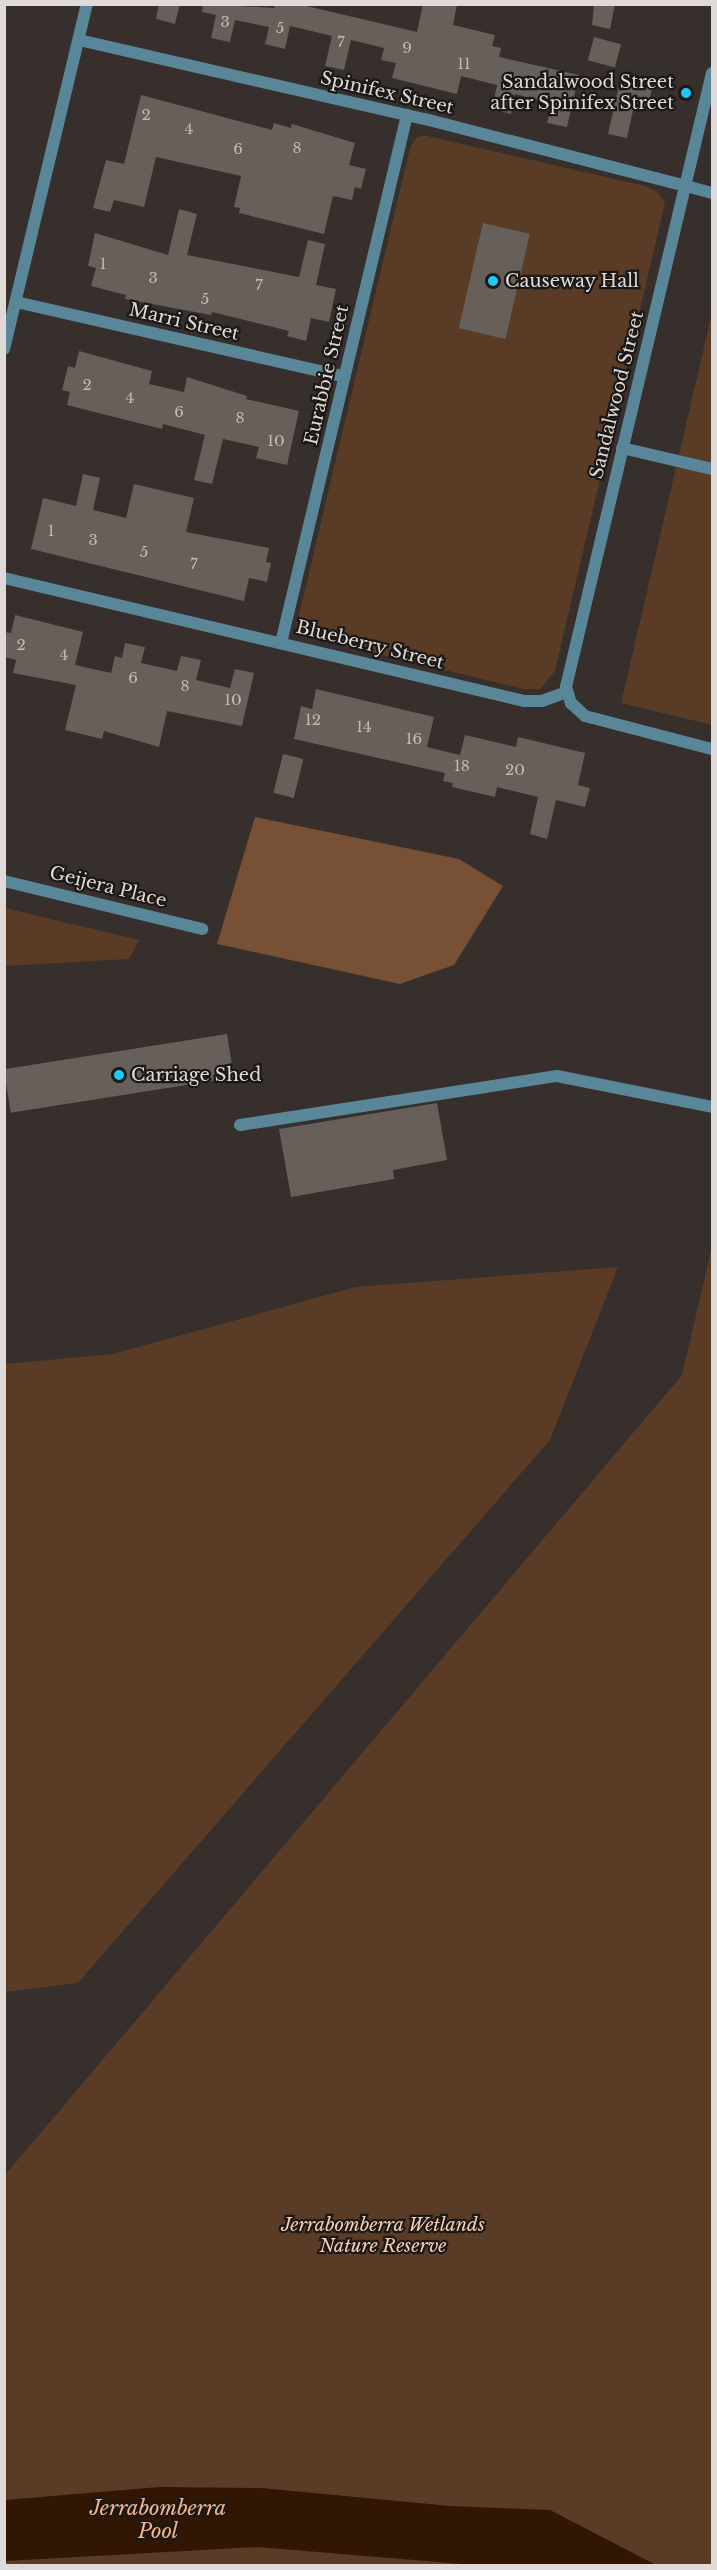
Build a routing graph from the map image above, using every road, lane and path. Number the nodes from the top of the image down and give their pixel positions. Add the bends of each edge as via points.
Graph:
1 (87, 4) edge
2 (79, 40) junction
3 (712, 73) edge
4 (407, 115) junction
5 (686, 186) junction
6 (712, 193) edge
7 (16, 302) junction
8 (4, 350) edge
9 (345, 377) junction
10 (622, 448) junction
11 (712, 469) edge
12 (4, 578) edge
13 (282, 642) junction
14 (567, 692) junction
15 (712, 749) edge
16 (4, 881) edge
17 (202, 929) dead end
18 (712, 1107) edge
19 (240, 1125) dead end

1 - 2 street
2 - 4 street, Spinifex Street
2 - 7 street
3 - 5 street, Sandalwood Street
4 - 5 street, Spinifex Street
4 - 9 street, Eurabbie Street
5 - 6 street, Spinifex Street
5 - 10 street, Sandalwood Street
7 - 8 street
7 - 9 street, Marri Street
9 - 13 street, Eurabbie Street
10 - 11 street
10 - 14 street, Sandalwood Street
12 - 13 street, Blueberry Street
13 - 14 street, Blueberry Street via 529,702
14 - 15 street via 573,707 585,716
16 - 17 street, Geijera Place
18 - 19 street via 557,1077

